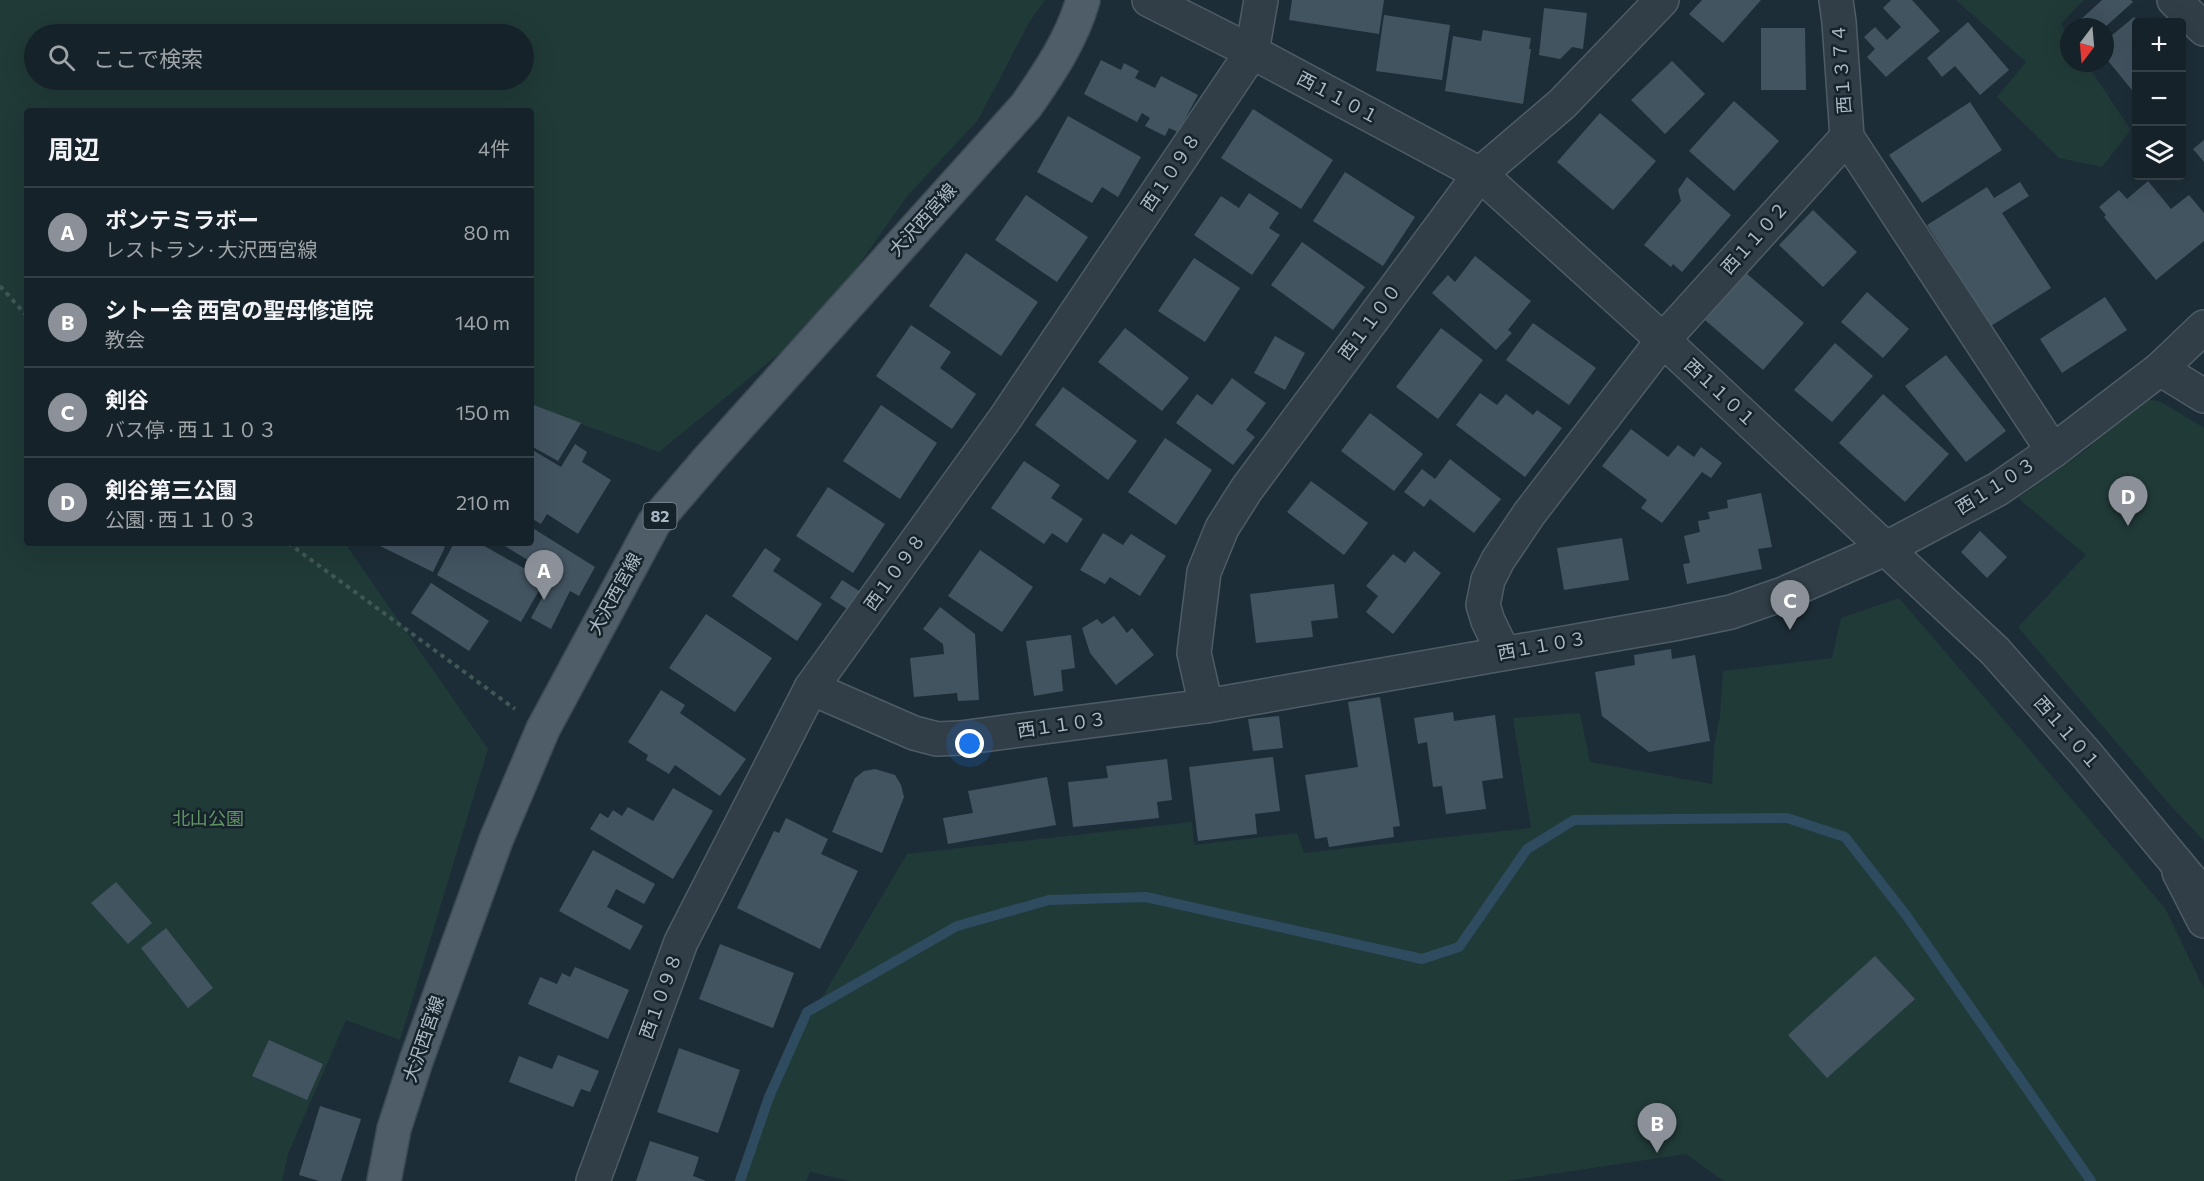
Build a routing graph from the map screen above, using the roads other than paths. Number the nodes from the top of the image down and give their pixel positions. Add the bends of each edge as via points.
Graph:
1 (1083, 0) edge
2 (1149, 0) edge
3 (1261, 0) edge
4 (1662, 0) edge
5 (1836, 0) edge
6 (2174, 0) edge
7 (2204, 29) edge
8 (1252, 52) junction
9 (1847, 137) junction
10 (1480, 174) junction
11 (2204, 327) edge
12 (1663, 340) junction
13 (2160, 369) junction
14 (2204, 396) edge
15 (2053, 451) junction
16 (1885, 549) junction
17 (1503, 652) junction
18 (811, 688) junction
19 (1206, 706) junction
20 (2172, 860) junction
21 (2204, 896) edge
22 (2204, 921) edge
23 (393, 1129) junction
24 (367, 1181) edge
25 (384, 1181) edge
26 (593, 1181) edge

1 - 23 main road, 大沢西宮線 / 82 via 1053,68 1026,106 654,523 543,729 496,840
2 - 8 street, 西１１０１
3 - 8 street, 西１０９８
4 - 10 street, 西１１００ via 1562,104
5 - 9 street, 西１３７４
6 - 7 street
8 - 10 street, 西１１０１
8 - 18 street, 西１０９８ via 1004,420
9 - 12 street, 西１１０２
9 - 15 street
10 - 12 street, 西１１０１
10 - 19 street, 西１１００ via 1222,528 1204,572 1194,653
11 - 13 street, 西１１０３
12 - 16 street, 西１１０１
12 - 17 street, 西１１０２ via 1498,560 1488,580 1484,604
13 - 14 street
13 - 15 street, 西１１０３
15 - 16 street, 西１１０３ via 1998,489
16 - 17 street, 西１１０３ via 1783,594 1731,612
16 - 20 street, 西１１０１ via 1995,651
17 - 19 street, 西１１０３
18 - 19 street, 西１１０３ via 937,740
18 - 26 street, 西１０９８ via 681,942
20 - 21 street, 西１１０１
20 - 22 street
23 - 24 main road, 大沢西宮線 / 82
23 - 25 main road, 大沢西宮線 / 82

